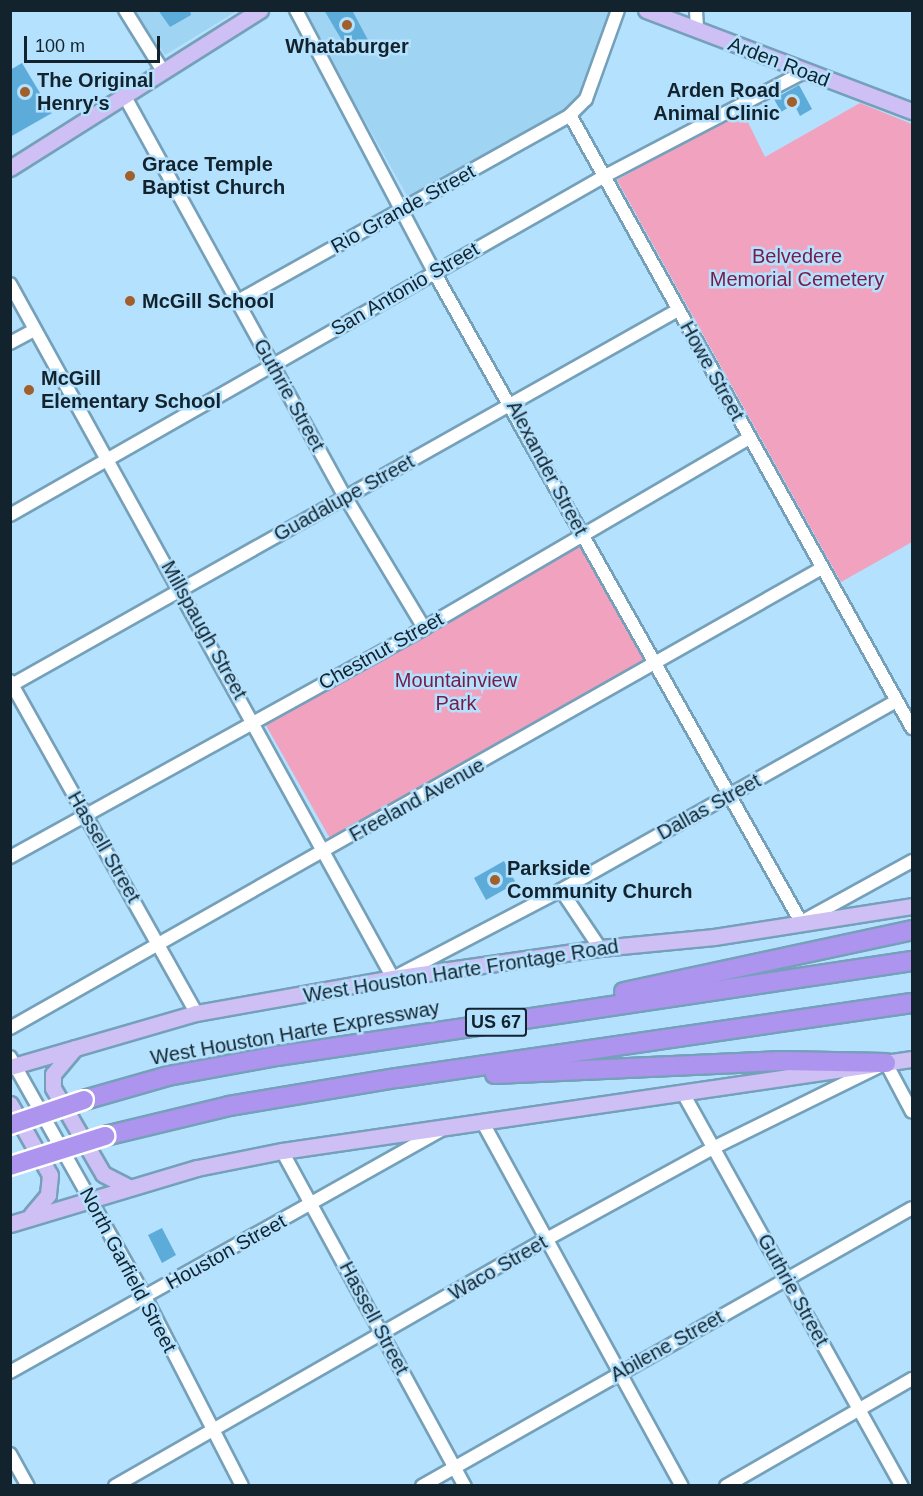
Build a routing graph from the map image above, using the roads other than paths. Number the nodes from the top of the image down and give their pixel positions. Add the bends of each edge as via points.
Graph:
1 (124, 10) edge
2 (260, 10) edge
3 (296, 10) edge
4 (618, 10) edge
5 (646, 10) edge
6 (696, 10) edge
7 (697, 30) junction
8 (163, 71) junction
9 (804, 72) junction
10 (124, 95) junction
11 (912, 111) edge
12 (570, 115) junction
13 (10, 168) edge
14 (603, 177) junction
15 (405, 209) junction
16 (434, 272) junction
17 (10, 284) edge
18 (236, 302) junction
19 (678, 309) junction
20 (34, 330) junction
21 (10, 343) edge
22 (273, 365) junction
23 (512, 402) junction
24 (749, 438) junction
25 (110, 460) junction
26 (346, 498) junction
27 (10, 515) edge
28 (583, 535) junction
29 (822, 568) junction
30 (181, 589) junction
31 (424, 628) junction
32 (654, 667) junction
33 (11, 684) edge
34 (896, 700) junction
35 (254, 721) junction
36 (912, 728) edge
37 (728, 797) junction
38 (86, 815) junction
39 (326, 852) junction
40 (10, 857) edge
41 (912, 861) edge
42 (561, 890) junction
43 (912, 906) edge
44 (801, 922) junction
45 (912, 930) edge
46 (160, 945) junction
47 (600, 948) junction
48 (912, 962) edge
49 (393, 978) junction
50 (912, 1003) edge
51 (196, 1013) junction
52 (10, 1028) edge
53 (420, 1033) junction
54 (77, 1046) junction
55 (912, 1059) edge
56 (12, 1063) edge
57 (886, 1063) junction
58 (397, 1078) junction
59 (684, 1095) junction
60 (10, 1104) edge
61 (912, 1112) edge
62 (483, 1123) junction
63 (10, 1125) edge
64 (440, 1131) junction
65 (713, 1148) junction
66 (282, 1151) junction
67 (10, 1166) edge
68 (128, 1187) junction
69 (90, 1197) junction
70 (312, 1204) junction
71 (912, 1208) edge
72 (29, 1218) junction
73 (10, 1224) edge
74 (545, 1240) junction
75 (787, 1278) junction
76 (145, 1297) junction
77 (382, 1335) junction
78 (10, 1372) edge
79 (620, 1372) junction
80 (912, 1379) edge
81 (860, 1409) junction
82 (212, 1430) junction
83 (10, 1454) edge
84 (455, 1468) junction
85 (731, 1484) edge
86 (28, 1485) edge
87 (115, 1485) edge
88 (242, 1485) edge
89 (422, 1485) edge
90 (465, 1485) edge
91 (682, 1485) edge
92 (902, 1485) edge

1 - 8 street
2 - 8 main road
3 - 15 street, Alexander Street
4 - 12 street via 586,99
5 - 7 main road, Arden Road
6 - 7 street
7 - 9 main road, Arden Road
8 - 10 main road
9 - 11 main road, Arden Road
9 - 14 street, San Antonio Street
10 - 13 main road
10 - 18 street, Guthrie Street
12 - 14 street, Howe Street
12 - 15 street, Rio Grande Street
14 - 16 street, San Antonio Street
14 - 19 street, Howe Street
15 - 16 street, Alexander Street
15 - 18 street, Rio Grande Street
16 - 22 street, San Antonio Street
16 - 23 street, Alexander Street
17 - 20 street, Millspaugh Street
18 - 22 street, Guthrie Street
19 - 23 street, Guadalupe Street
19 - 24 street, Howe Street
20 - 21 street
20 - 25 street, Millspaugh Street
22 - 25 street, San Antonio Street
22 - 26 street, Guthrie Street
23 - 26 street, Guadalupe Street
23 - 28 street, Alexander Street
24 - 28 street, Chestnut Street
24 - 29 street, Howe Street
25 - 27 street, San Antonio Street
25 - 30 street, Millspaugh Street
26 - 30 street, Guadalupe Street
26 - 31 street, Guthrie Street
28 - 31 street, Chestnut Street
28 - 32 street, Alexander Street
29 - 32 street, Freeland Avenue
29 - 34 street, Howe Street
30 - 33 street, Guadalupe Street
30 - 35 street, Millspaugh Street
31 - 35 street, Chestnut Street
32 - 37 street, Alexander Street
32 - 39 street, Freeland Avenue
33 - 38 street, Hassell Street
34 - 36 street, Howe Street
34 - 37 street, Dallas Street
35 - 38 street, Chestnut Street
35 - 39 street, Millspaugh Street
37 - 42 street, Dallas Street
37 - 44 street, Alexander Street
38 - 40 street, Chestnut Street
38 - 46 street, Hassell Street
39 - 46 street, Freeland Avenue
39 - 49 street, Millspaugh Street
41 - 44 street
42 - 47 street
42 - 49 street, Dallas Street
43 - 44 main road, West Houston Harte Frontage Road
44 - 47 main road, West Houston Harte Frontage Road via 714,937
45 - 53 highway
46 - 51 street, Hassell Street
46 - 52 street, Freeland Avenue
47 - 49 main road, West Houston Harte Frontage Road
48 - 53 highway, West Houston Harte Expressway / US 67
49 - 51 main road, West Houston Harte Frontage Road
50 - 58 highway, US 67
51 - 54 main road, West Houston Harte Frontage Road
53 - 63 highway, West Houston Harte Expressway / US 67, bridge via 168,1077
54 - 56 main road, West Houston Harte Frontage Road
54 - 68 main road via 53,1074 53,1088 103,1174
55 - 57 main road
56 - 69 street, North Garfield Street
57 - 58 highway via 777,1061
57 - 59 main road
57 - 61 street
57 - 65 street, Waco Street
58 - 67 highway, US 67, bridge via 229,1107 105,1136
59 - 62 main road
59 - 65 street, Guthrie Street
60 - 72 main road via 50,1175 48,1195
62 - 64 main road
62 - 74 street
64 - 66 main road
64 - 70 street, Houston Street
65 - 74 street, Waco Street
65 - 75 street, Guthrie Street
66 - 68 main road
66 - 70 street, Hassell Street
68 - 69 main road
69 - 72 main road
69 - 76 street, North Garfield Street
70 - 76 street, Houston Street
70 - 77 street, Hassell Street
71 - 75 street, Abilene Street
72 - 73 main road
74 - 77 street, Waco Street
74 - 79 street
75 - 79 street, Abilene Street
75 - 81 street, Guthrie Street
76 - 78 street, Houston Street
76 - 82 street, North Garfield Street
77 - 82 street, Waco Street
77 - 84 street, Hassell Street
79 - 84 street, Abilene Street
79 - 91 street
80 - 81 street
81 - 85 street
81 - 92 street, Guthrie Street
82 - 87 street, Waco Street
82 - 88 street, North Garfield Street
83 - 86 street
84 - 89 street, Abilene Street
84 - 90 street, Hassell Street

